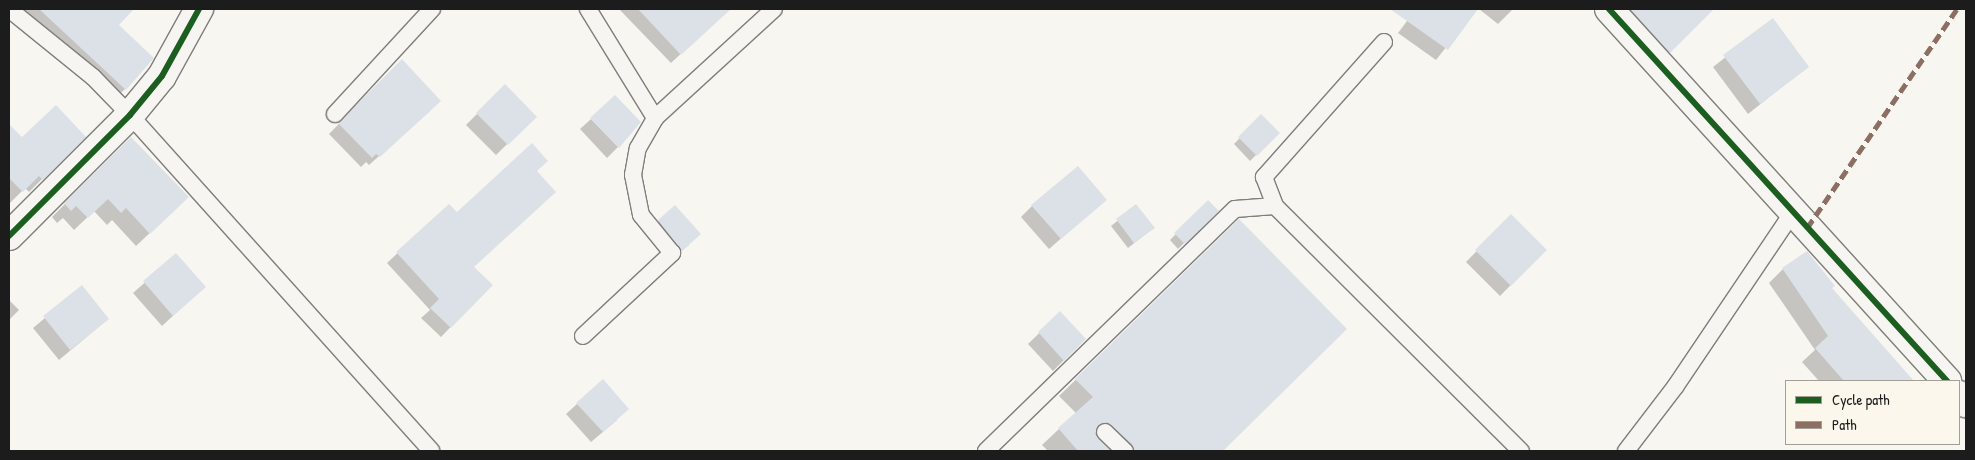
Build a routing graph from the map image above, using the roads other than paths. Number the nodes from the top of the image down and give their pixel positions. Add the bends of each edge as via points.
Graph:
1 (9, 9) edge
2 (199, 9) edge
3 (432, 9) edge
4 (588, 9) edge
5 (774, 9) edge
6 (1609, 9) edge
7 (1384, 42) dead end
8 (335, 114) dead end
9 (130, 115) junction
10 (655, 118) junction
11 (1275, 206) junction
12 (1792, 212) junction
13 (9, 236) edge
14 (583, 336) dead end
15 (1945, 380) edge
16 (1105, 432) dead end
17 (431, 451) edge
18 (986, 451) edge
19 (1125, 451) edge
20 (1521, 451) edge
21 (1626, 451) edge

1 - 9 lane via 93,77
2 - 9 street via 162,76
3 - 8 lane
4 - 10 lane
5 - 10 lane
6 - 12 street
7 - 11 lane via 1264,177
9 - 13 street
9 - 17 lane
10 - 14 lane via 638,148 633,175 641,215 672,253
11 - 18 lane via 1235,209
11 - 20 lane
12 - 15 street
12 - 21 lane via 1675,387
16 - 19 lane

